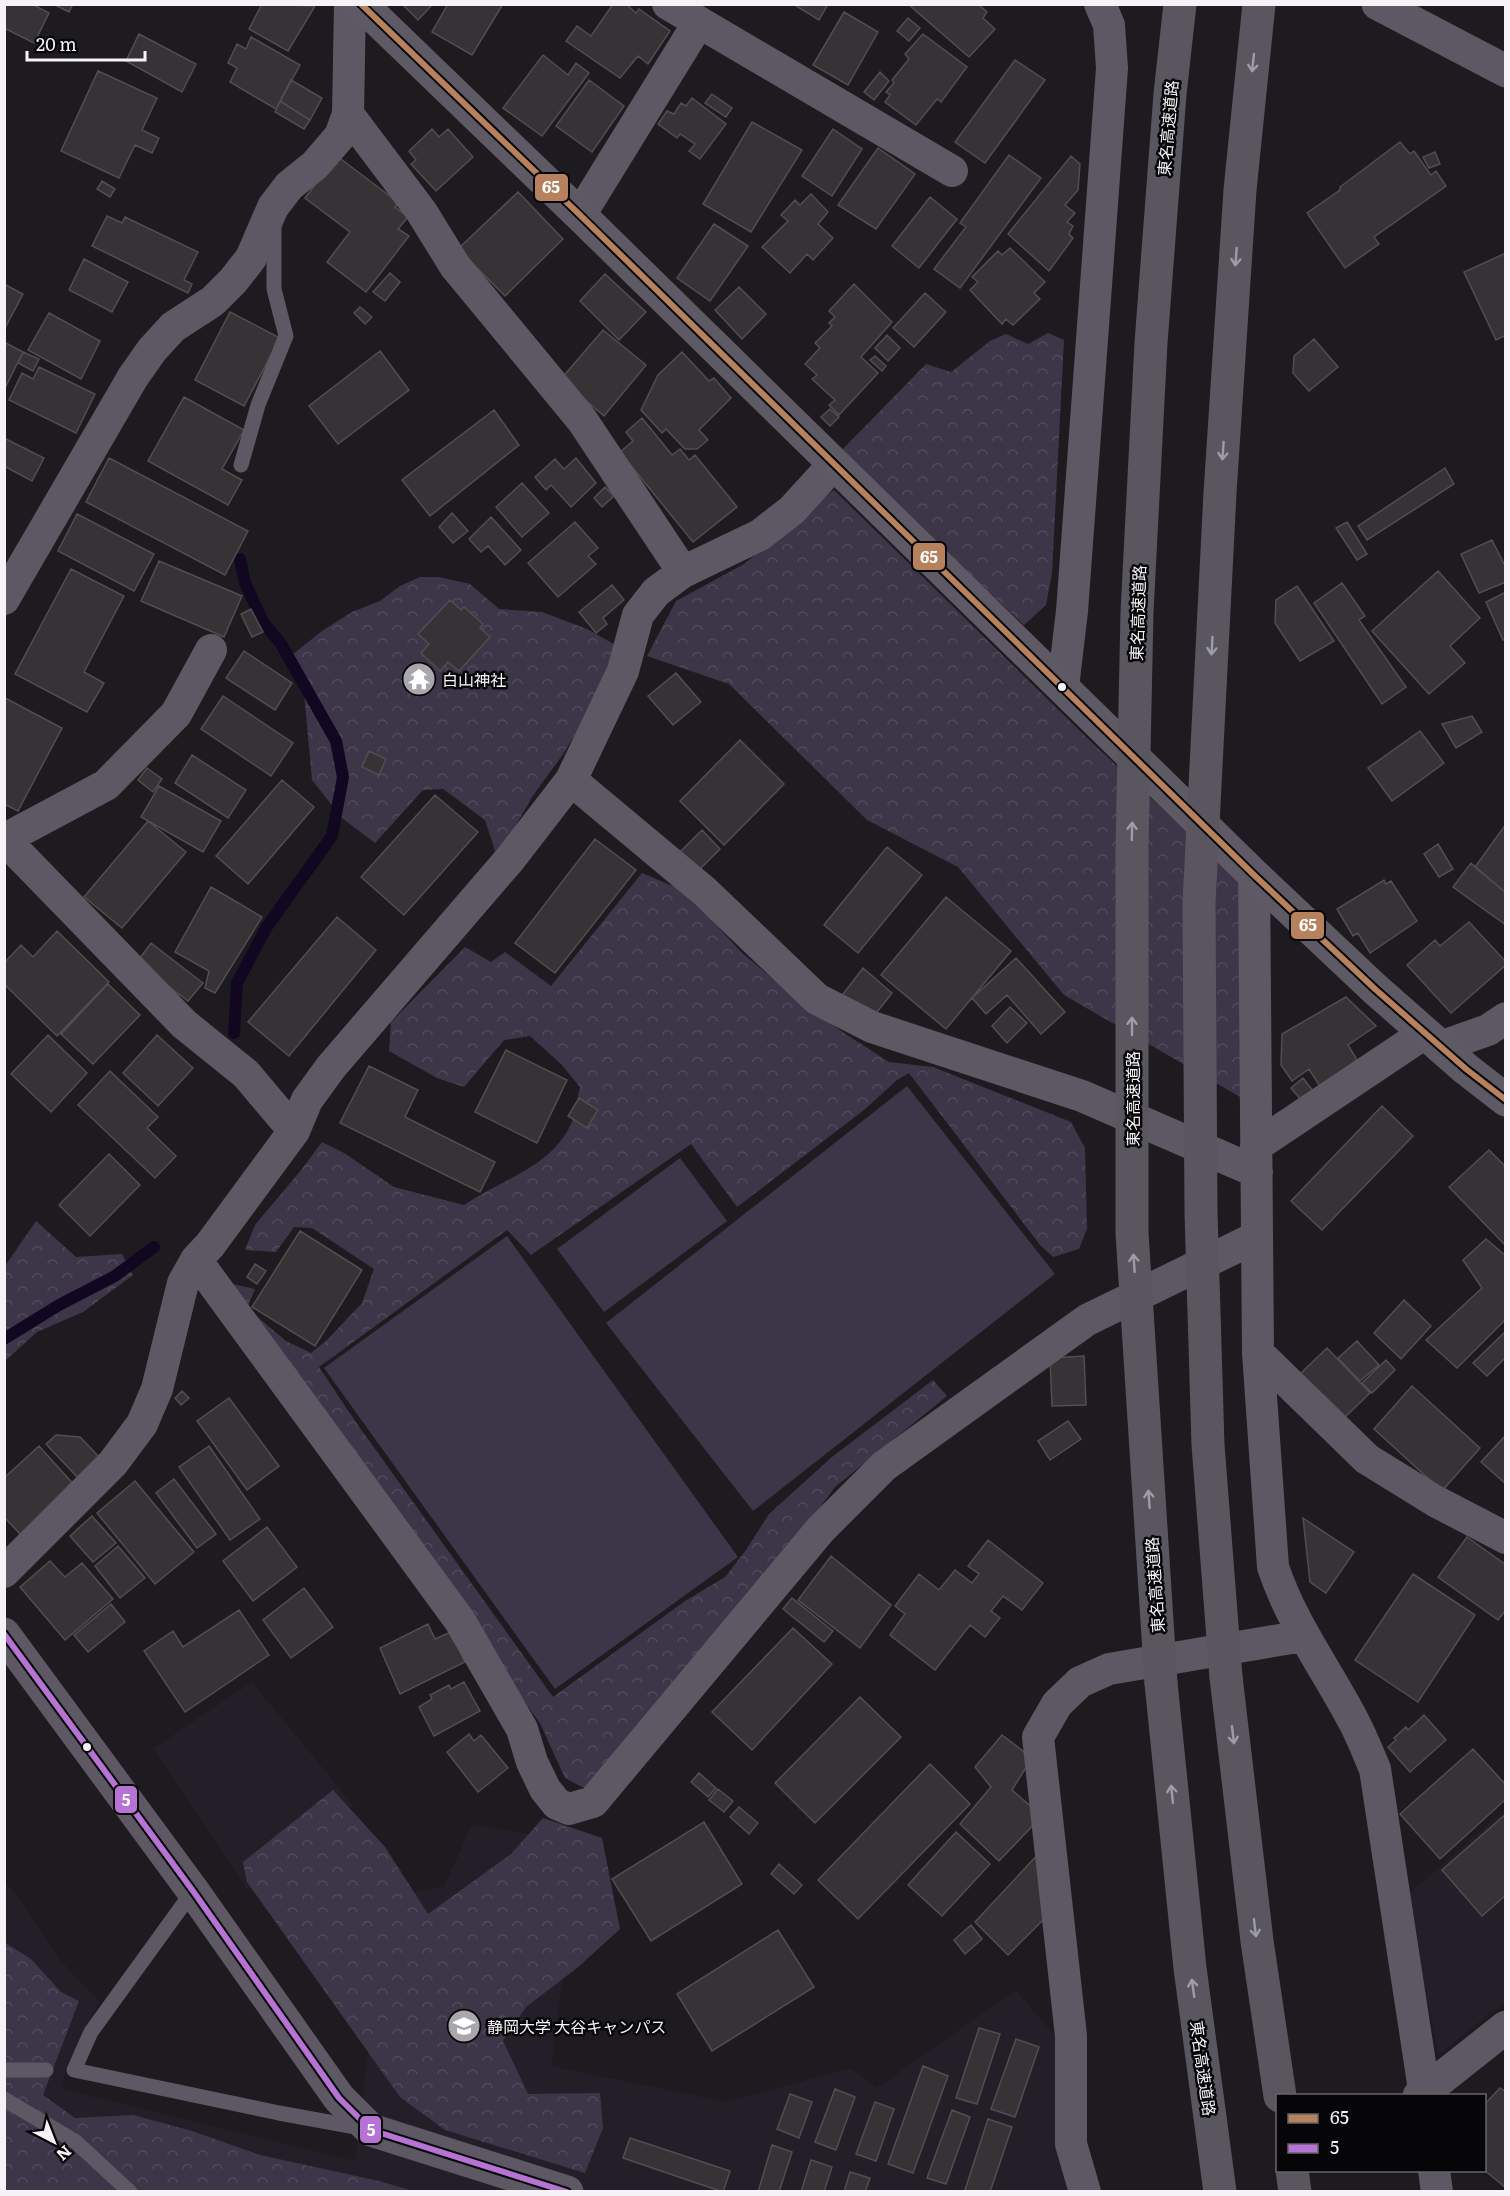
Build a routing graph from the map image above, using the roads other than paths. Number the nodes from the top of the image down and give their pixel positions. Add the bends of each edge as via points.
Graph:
1 (350, 4) edge
2 (361, 4) edge
3 (668, 4) edge
4 (1100, 4) edge
5 (1180, 4) edge
6 (1259, 4) edge
7 (1378, 4) edge
8 (699, 22) junction
9 (1506, 71) edge
10 (348, 114) junction
11 (952, 171) dead end
12 (273, 207) junction
13 (580, 215) junction
14 (834, 464) junction
15 (241, 465) dead end
16 (683, 572) junction
17 (4, 599) edge
18 (211, 650) dead end
19 (1063, 687) junction
20 (570, 780) junction
21 (5, 839) edge
22 (1254, 875) junction
23 (1506, 1018) edge
24 (1432, 1040) junction
25 (1506, 1100) edge
26 (294, 1131) junction
27 (1256, 1159) junction
28 (1257, 1237) junction
29 (196, 1260) junction
30 (1258, 1353) junction
31 (1506, 1538) edge
32 (4, 1572) edge
33 (4, 1634) edge
34 (1303, 1636) junction
35 (193, 1891) junction
36 (1506, 2027) edge
37 (4, 2070) edge
38 (46, 2070) dead end
39 (1280, 2094) edge
40 (1423, 2094) edge
41 (4, 2099) edge
42 (371, 2130) junction
43 (1292, 2172) edge
44 (1434, 2172) edge
45 (130, 2192) edge
46 (567, 2192) edge
47 (1085, 2192) edge
48 (1220, 2192) edge
49 (1295, 2192) edge
50 (1437, 2192) edge

1 - 10 street
2 - 13 main road
3 - 8 street
4 - 19 street via 1109,26 1112,68
48 -> 5 highway, 東名高速道路, bridge via 1190,1968 1161,1683 1132,1233 1132,847 1137,612 1151,343
6 -> 39 highway, bridge via 1240,190 1221,469 1199,903 1201,1212 1208,1445 1226,1677
7 - 9 street
8 - 11 street
8 - 13 street
10 - 12 street via 340,136
10 - 16 street via 421,211 455,266 582,420
12 - 15 lane via 274,289 286,336 258,405
12 - 17 street via 251,258 233,281 213,302 174,327 133,377
13 - 14 main road
14 - 16 street via 792,510 760,535
14 - 19 main road
16 - 20 street via 657,592 638,615 623,671
18 - 21 street via 176,714 106,785
19 - 22 main road
20 - 26 street via 482,893 331,1067 307,1100
20 - 27 street via 704,891 817,999 872,1027 1082,1096
21 - 26 street via 184,1024 246,1074
22 - 24 main road
22 - 27 street
23 - 24 street via 1488,1030
24 - 25 main road
24 - 27 street
26 - 29 street
27 - 28 street
28 - 29 street via 1087,1320 884,1466 821,1529 593,1802 569,1809 557,1804 545,1789 522,1729 460,1621
28 - 30 street
29 - 32 street via 183,1283 157,1389 142,1424 113,1463
30 - 31 street via 1367,1458 1435,1501
30 - 34 street via 1273,1567
33 - 35 street
34 - 40 street via 1354,1722 1375,1769
34 - 47 street via 1109,1670 1080,1682 1057,1704 1038,1737 1071,2036 1071,2144
35 - 42 street via 339,2098
35 - 42 lane via 91,2032 74,2070
36 - 40 street
37 - 38 lane
41 - 45 lane via 76,2142
42 - 46 street
43 - 49 highway
44 - 50 street

